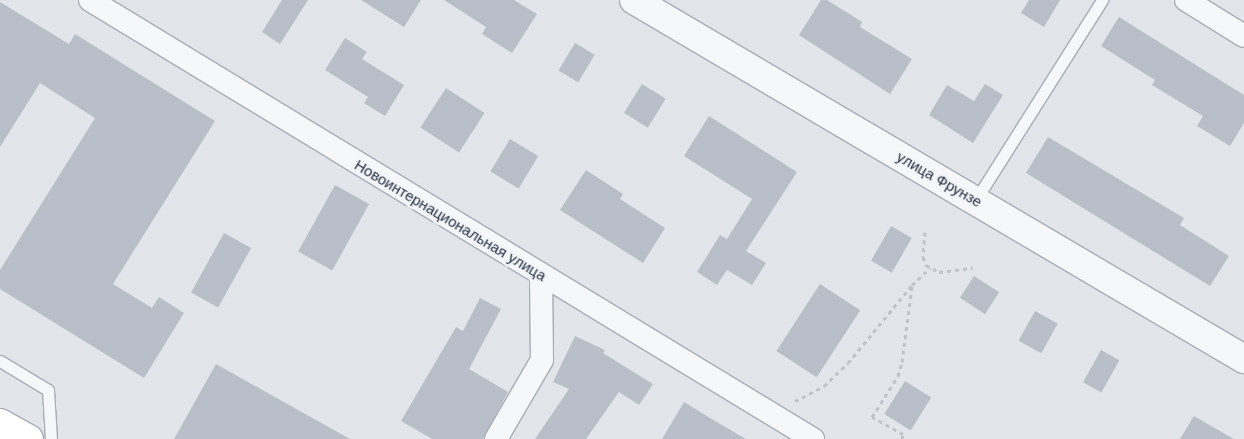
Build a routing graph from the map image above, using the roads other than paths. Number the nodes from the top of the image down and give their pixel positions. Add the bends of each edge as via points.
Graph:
1 (90, 0) edge
2 (634, 0) edge
3 (1102, 0) edge
4 (1186, 0) edge
5 (1244, 36) edge
6 (975, 201) junction
7 (541, 276) junction
8 (1244, 359) edge
9 (0, 361) edge
10 (0, 423) edge
11 (29, 439) edge
12 (51, 439) edge
13 (496, 439) edge
14 (813, 439) edge

1 - 7 street, Новоинтернациональная улица
2 - 6 street, улица Фрунзе
3 - 6 lane
4 - 5 street
6 - 8 street, улица Фрунзе
7 - 13 street via 542,360
7 - 14 street, Новоинтернациональная улица
9 - 12 lane via 48,390
10 - 11 main road

